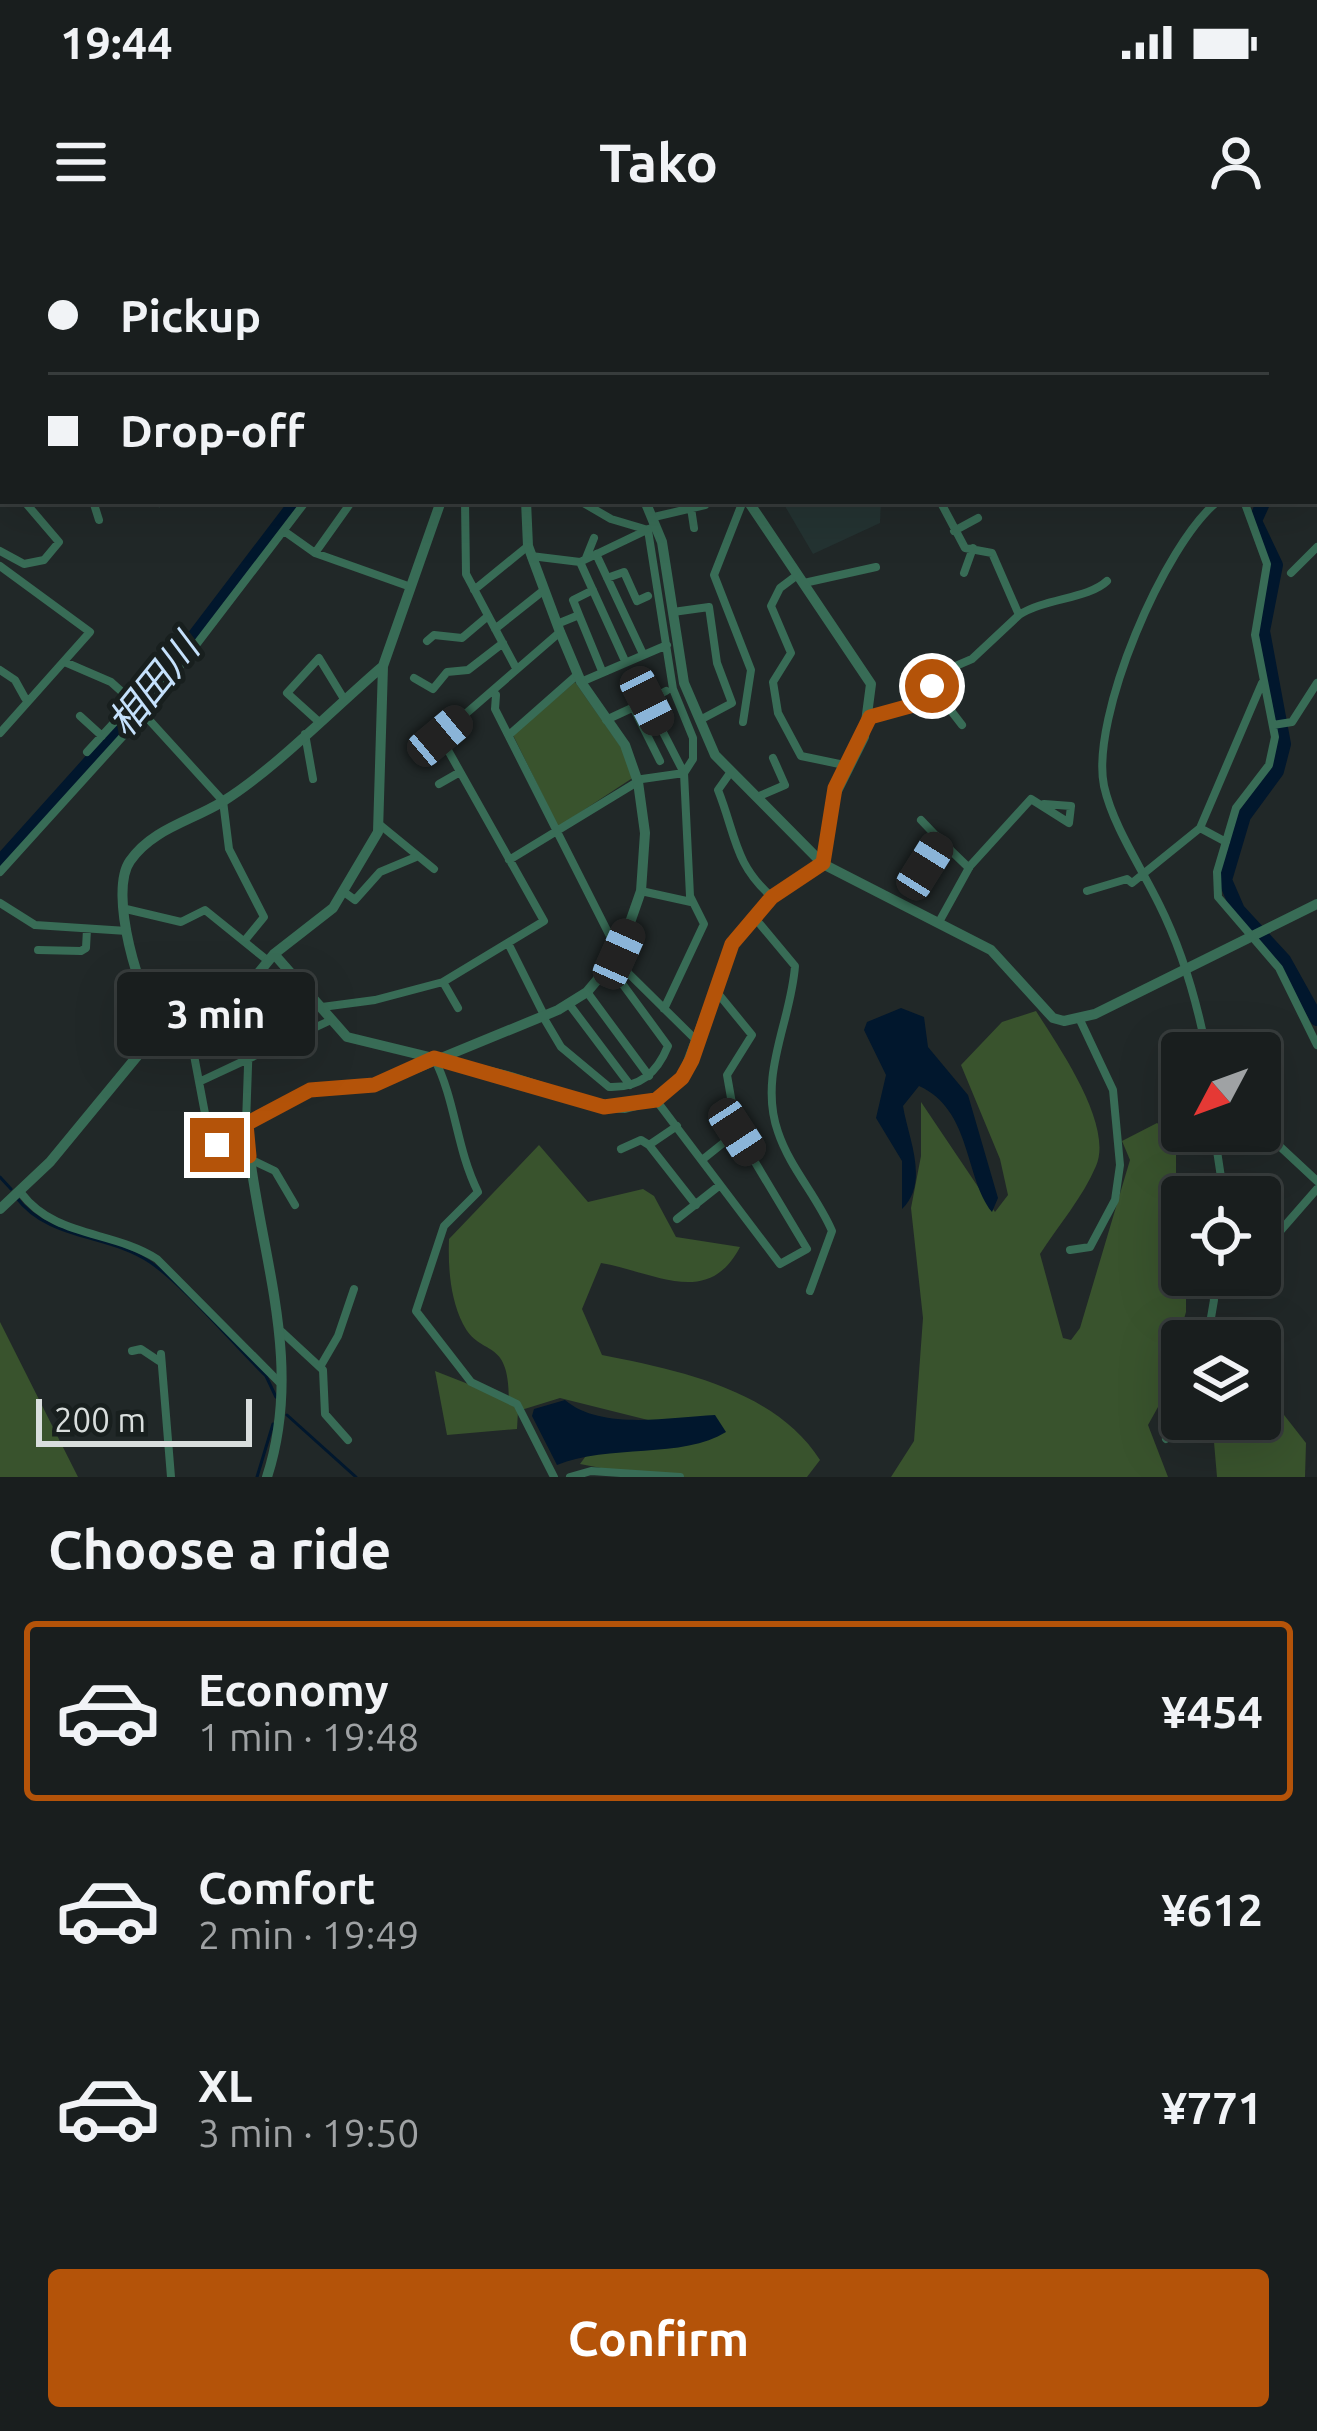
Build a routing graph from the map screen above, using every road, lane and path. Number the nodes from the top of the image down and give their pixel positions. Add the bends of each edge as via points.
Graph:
1 (27, 504) edge
2 (94, 504) edge
3 (303, 504) edge
4 (350, 504) edge
5 (440, 504) edge
6 (465, 504) edge
7 (526, 504) edge
8 (585, 504) edge
9 (646, 504) edge
10 (745, 504) edge
11 (748, 504) edge
12 (941, 504) edge
13 (1213, 504) edge
14 (1245, 504) edge
15 (705, 505) dead end
16 (691, 508) junction
17 (978, 518) dead end
18 (99, 520) dead end
19 (653, 524) junction
20 (694, 528) dead end
21 (284, 531) junction
22 (954, 531) junction
23 (594, 538) dead end
24 (0, 540) edge
25 (1317, 547) edge
26 (974, 548) junction
27 (0, 551) edge
28 (529, 551) junction
29 (315, 553) junction
30 (596, 554) junction
31 (583, 561) junction
32 (0, 566) edge
33 (876, 566) dead end
34 (964, 573) dead end
35 (1292, 573) dead end
36 (607, 578) junction
37 (799, 580) junction
38 (1107, 581) dead end
39 (408, 586) junction
40 (474, 590) junction
41 (544, 590) junction
42 (592, 590) junction
43 (648, 596) dead end
44 (673, 612) junction
45 (579, 615) junction
46 (1019, 615) junction
47 (488, 616) junction
48 (559, 628) junction
49 (495, 629) junction
50 (428, 641) dead end
51 (502, 643) junction
52 (667, 645) junction
53 (643, 654) junction
54 (625, 661) junction
55 (68, 663) junction
56 (383, 666) junction
57 (516, 668) junction
58 (0, 670) edge
59 (602, 671) junction
60 (415, 678) dead end
61 (579, 678) junction
62 (1262, 681) junction
63 (1317, 683) edge
64 (932, 686) junction
65 (666, 691) dead end
66 (496, 693) junction
67 (25, 698) junction
68 (344, 699) junction
69 (647, 701) junction
70 (633, 707) junction
71 (138, 708) junction
72 (80, 716) dead end
73 (870, 717) junction
74 (606, 720) junction
75 (699, 720) junction
76 (318, 721) junction
77 (743, 722) dead end
78 (962, 725) dead end
79 (1273, 725) junction
80 (305, 732) junction
81 (0, 733) edge
82 (510, 734) junction
83 (102, 736) junction
84 (440, 736) junction
85 (425, 744) dead end
86 (87, 752) dead end
87 (773, 758) dead end
88 (659, 761) dead end
89 (849, 766) junction
90 (460, 772) junction
91 (684, 772) junction
92 (730, 773) junction
93 (313, 779) dead end
94 (638, 782) junction
95 (439, 784) dead end
96 (756, 798) junction
97 (223, 802) junction
98 (1044, 804) dead end
99 (921, 820) dead end
100 (380, 824) junction
101 (1200, 828) junction
102 (554, 832) junction
103 (941, 841) junction
104 (1226, 842) junction
105 (416, 857) junction
106 (509, 860) junction
107 (823, 863) junction
108 (925, 866) dead end
109 (969, 868) junction
110 (434, 869) dead end
111 (0, 872) edge
112 (1145, 875) junction
113 (641, 891) junction
114 (1087, 891) dead end
115 (344, 892) junction
116 (772, 897) junction
117 (691, 902) junction
118 (0, 903) edge
119 (1317, 904) edge
120 (126, 909) junction
121 (754, 917) junction
122 (939, 922) junction
123 (87, 929) junction
124 (128, 931) junction
125 (1251, 937) junction
126 (246, 938) junction
127 (508, 944) junction
128 (38, 950) dead end
129 (270, 957) junction
130 (614, 960) junction
131 (1184, 969) junction
132 (251, 982) junction
133 (443, 982) junction
134 (716, 991) junction
135 (587, 992) junction
136 (569, 1004) junction
137 (319, 1008) junction
138 (458, 1008) dead end
139 (664, 1009) junction
140 (543, 1015) junction
141 (1080, 1020) junction
142 (329, 1021) junction
143 (164, 1024) junction
144 (1203, 1032) edge
145 (698, 1041) junction
146 (1317, 1045) edge
147 (247, 1058) junction
148 (434, 1058) junction
149 (649, 1076) junction
150 (201, 1081) junction
151 (630, 1085) junction
152 (656, 1100) junction
153 (246, 1124) junction
154 (676, 1126) junction
155 (737, 1132) junction
156 (649, 1144) junction
157 (621, 1149) dead end
158 (1281, 1149) edge
159 (249, 1156) junction
160 (702, 1160) junction
161 (721, 1185) junction
162 (1317, 1185) edge
163 (21, 1193) junction
164 (696, 1204) junction
165 (295, 1205) dead end
166 (5, 1206) edge
167 (677, 1220) dead end
168 (1281, 1230) edge
169 (1070, 1250) dead end
170 (354, 1289) dead end
171 (810, 1291) dead end
172 (282, 1332) junction
173 (132, 1352) dead end
174 (320, 1367) junction
175 (285, 1388) junction
176 (348, 1439) dead end
177 (171, 1477) edge
178 (267, 1477) edge
179 (554, 1477) edge
180 (570, 1477) edge
181 (680, 1477) edge

1 - 27 street via 59,542 44,560 24,564
2 - 18 street
3 - 21 street
4 - 29 street
5 - 39 street
6 - 40 street via 462,554
7 - 28 street
8 - 19 street via 611,519
9 - 19 street
10 - 77 street via 715,575 751,670
11 - 37 street
12 - 22 street
13 - 112 street via 1180,540 1124,657 1104,786
14 - 62 street via 1267,564 1255,617
15 - 16 street
16 - 19 street
16 - 20 street
17 - 22 street
19 - 30 street
19 - 44 street
19 - 52 street
21 - 29 street
21 - 71 street
22 - 26 street
23 - 31 street
24 - 27 street
25 - 35 street
26 - 34 street
26 - 46 street via 992,553
28 - 31 street
28 - 40 street
28 - 41 street
29 - 39 street
30 - 31 street
30 - 36 street
31 - 42 street
32 - 55 street via 86,626 89,636
33 - 37 street
36 - 43 street via 624,572 637,601
36 - 53 street
37 - 73 street via 868,674
37 - 89 street via 780,588 771,606 791,646 774,677 778,713 801,756
38 - 46 street
39 - 56 street
40 - 47 street
41 - 48 street
41 - 49 street
42 - 45 street via 573,600
42 - 54 street
44 - 75 street
44 - 75 street via 709,607 732,703
45 - 48 street
45 - 59 street
46 - 64 street
47 - 49 street
47 - 50 street via 462,638
48 - 57 street
48 - 61 street
49 - 51 street
51 - 57 street
51 - 60 street via 469,670 447,672 433,689
52 - 53 street
52 - 91 street via 693,738
53 - 54 street
54 - 59 street
55 - 67 street
55 - 71 street via 110,682
56 - 68 street
56 - 100 street
57 - 66 street
58 - 67 street
59 - 61 street
61 - 74 street
61 - 82 street
62 - 79 street
62 - 101 street
63 - 79 street via 1292,722
64 - 73 street via 910,706
64 - 78 street
65 - 69 street
66 - 82 street via 495,709
66 - 84 street
67 - 81 street
68 - 76 street
68 - 76 street via 320,658 287,693
69 - 70 street
69 - 91 street
70 - 74 street
70 - 88 street
71 - 83 street
71 - 97 street
71 - 111 street
72 - 83 street
73 - 89 street
74 - 94 street
75 - 92 street
76 - 80 street
79 - 104 street via 1269,765 1236,808
80 - 93 street
80 - 97 street
82 - 102 street
83 - 86 street
84 - 85 street
84 - 90 street
87 - 96 street via 784,785
89 - 107 street via 831,803
90 - 95 street
90 - 106 street
91 - 94 street
91 - 117 street
92 - 96 street
92 - 116 street via 718,790 738,857
94 - 102 street
94 - 113 street
96 - 107 street
97 - 120 street via 174,825 131,859 123,876
97 - 126 street via 229,849 265,917
98 - 109 street via 1031,799
99 - 103 street
100 - 105 street
100 - 115 street
101 - 104 street
101 - 112 street
102 - 106 street
102 - 130 street
103 - 108 street
103 - 109 street
104 - 125 street via 1218,897
105 - 110 street
105 - 115 street via 380,872 355,900
106 - 127 street via 544,921
107 - 116 street
107 - 122 street
109 - 122 street
112 - 114 street
112 - 131 street
113 - 117 street
113 - 130 street
115 - 129 street
116 - 121 street
117 - 139 street via 704,924
118 - 123 street via 35,925
119 - 125 street
120 - 124 street
120 - 126 street via 181,922 205,910
121 - 134 street via 732,944
121 - 171 street via 794,966 779,1025 773,1114 832,1232
122 - 141 street via 991,950 1046,1013
123 - 124 street
123 - 128 street via 81,951
124 - 143 street via 140,991
125 - 131 street
125 - 146 street via 1297,997
126 - 129 street
127 - 133 street
127 - 140 street
129 - 132 street
129 - 137 street
130 - 135 street
130 - 139 street
130 - 149 street via 668,1046
131 - 141 street
131 - 144 street
132 - 143 street via 196,998
132 - 147 street
133 - 137 street
133 - 138 street
134 - 145 street
134 - 155 street via 752,1035 727,1075
135 - 136 street
135 - 149 street
136 - 140 street
136 - 151 street
137 - 142 street
139 - 145 street
140 - 148 street
140 - 151 street via 561,1047 602,1083
141 - 169 street via 1113,1090 1120,1165 1115,1200 1090,1247
142 - 147 street
142 - 148 street via 364,1043
143 - 150 street via 193,1050
143 - 163 street
145 - 152 street via 682,1078
147 - 150 street
147 - 153 street
148 - 152 street via 604,1107
148 - 153 street via 374,1085 310,1090
148 - 179 street via 478,1192 444,1226 416,1311 471,1382 518,1404
149 - 151 street
150 - 159 street via 206,1134
152 - 154 street
153 - 159 street
154 - 156 street
154 - 160 street
155 - 160 street
155 - 161 street via 808,1249 780,1264
156 - 157 street
156 - 164 street
158 - 162 street
159 - 165 street via 275,1171
159 - 172 street
160 - 161 street
161 - 164 street
162 - 168 street
163 - 166 street
163 - 175 street via 53,1223 158,1258
164 - 167 street
170 - 174 street
172 - 174 street
172 - 175 street
173 - 177 street via 161,1358
174 - 176 street via 326,1414
175 - 178 street
180 - 181 street

